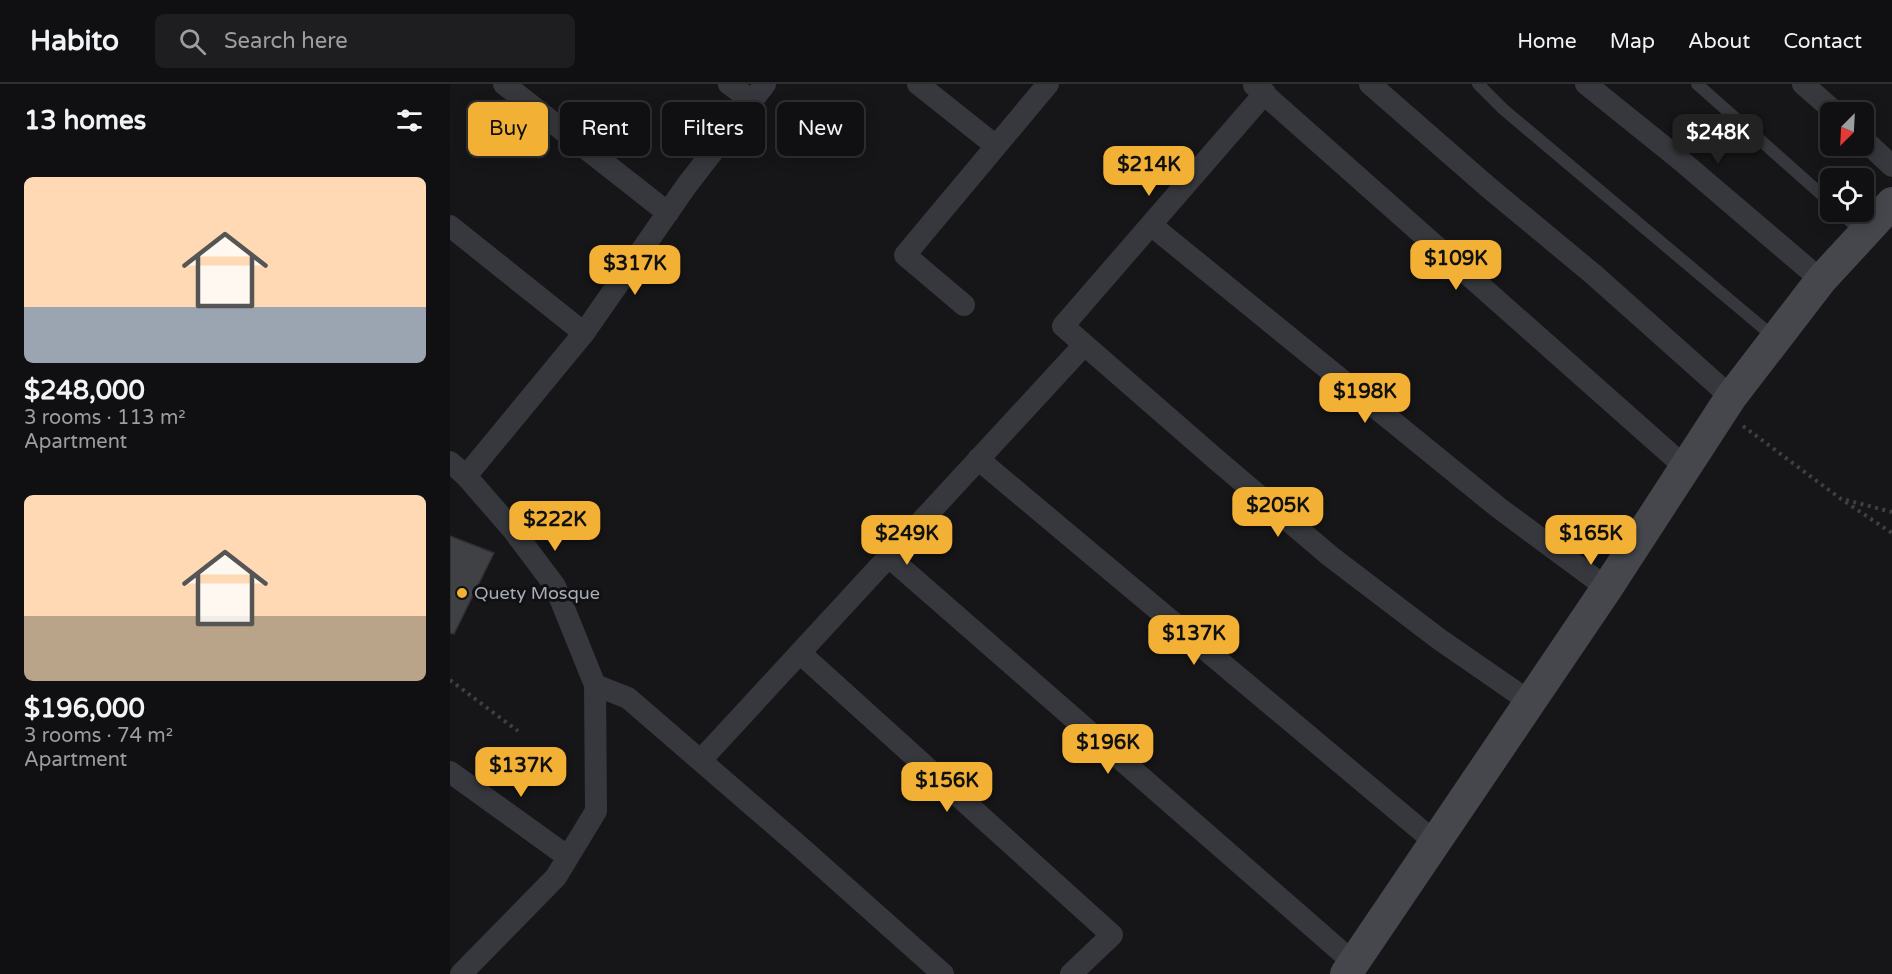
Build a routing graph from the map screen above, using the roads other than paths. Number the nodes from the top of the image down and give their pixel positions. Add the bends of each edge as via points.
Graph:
1 (504, 84) edge
2 (729, 84) edge
3 (918, 84) edge
4 (1048, 84) edge
5 (1370, 84) edge
6 (1478, 84) edge
7 (1696, 84) edge
8 (1803, 84) edge
9 (1592, 86) edge
10 (1259, 89) edge
11 (758, 93) edge
12 (1824, 102) edge
13 (996, 146) junction
14 (1874, 149) edge
15 (1892, 166) edge
16 (1820, 193) edge
17 (1892, 202) edge
18 (668, 213) junction
19 (1851, 222) edge
20 (450, 225) edge
21 (1151, 225) junction
22 (1864, 233) junction
23 (1821, 280) junction
24 (964, 305) dead end
25 (584, 333) junction
26 (1776, 339) junction
27 (1084, 345) junction
28 (1727, 404) junction
29 (978, 459) junction
30 (1684, 467) junction
31 (458, 469) edge
32 (889, 557) junction
33 (1607, 588) junction
34 (800, 652) junction
35 (595, 685) junction
36 (1530, 702) junction
37 (701, 760) junction
38 (450, 772) edge
39 (1435, 842) junction
40 (568, 857) junction
41 (1350, 968) edge
42 (461, 974) edge
43 (943, 974) edge
44 (1071, 974) edge

1 - 18 street
2 - 11 street
3 - 13 street
4 - 13 street
5 - 28 street via 1593,274
6 - 26 lane
7 - 16 lane
8 - 12 street
9 - 23 street
10 - 21 street
10 - 30 street
11 - 18 street
13 - 24 street via 905,255
14 - 15 street
17 - 22 street
18 - 25 street
19 - 22 lane
20 - 25 street
21 - 27 street via 1064,326
21 - 33 street via 1499,508
22 - 23 street
23 - 26 street
25 - 31 street
26 - 28 street
27 - 29 street
27 - 36 street via 1330,556
28 - 30 street
29 - 32 street
29 - 39 street
30 - 33 street
31 - 35 street via 513,530 555,586
32 - 34 street
32 - 41 street
33 - 36 street
34 - 37 street
34 - 44 street via 1112,935
35 - 37 street via 628,698
35 - 40 street via 596,811
36 - 39 street
37 - 43 street
38 - 40 street
39 - 41 street
40 - 42 street via 556,877

